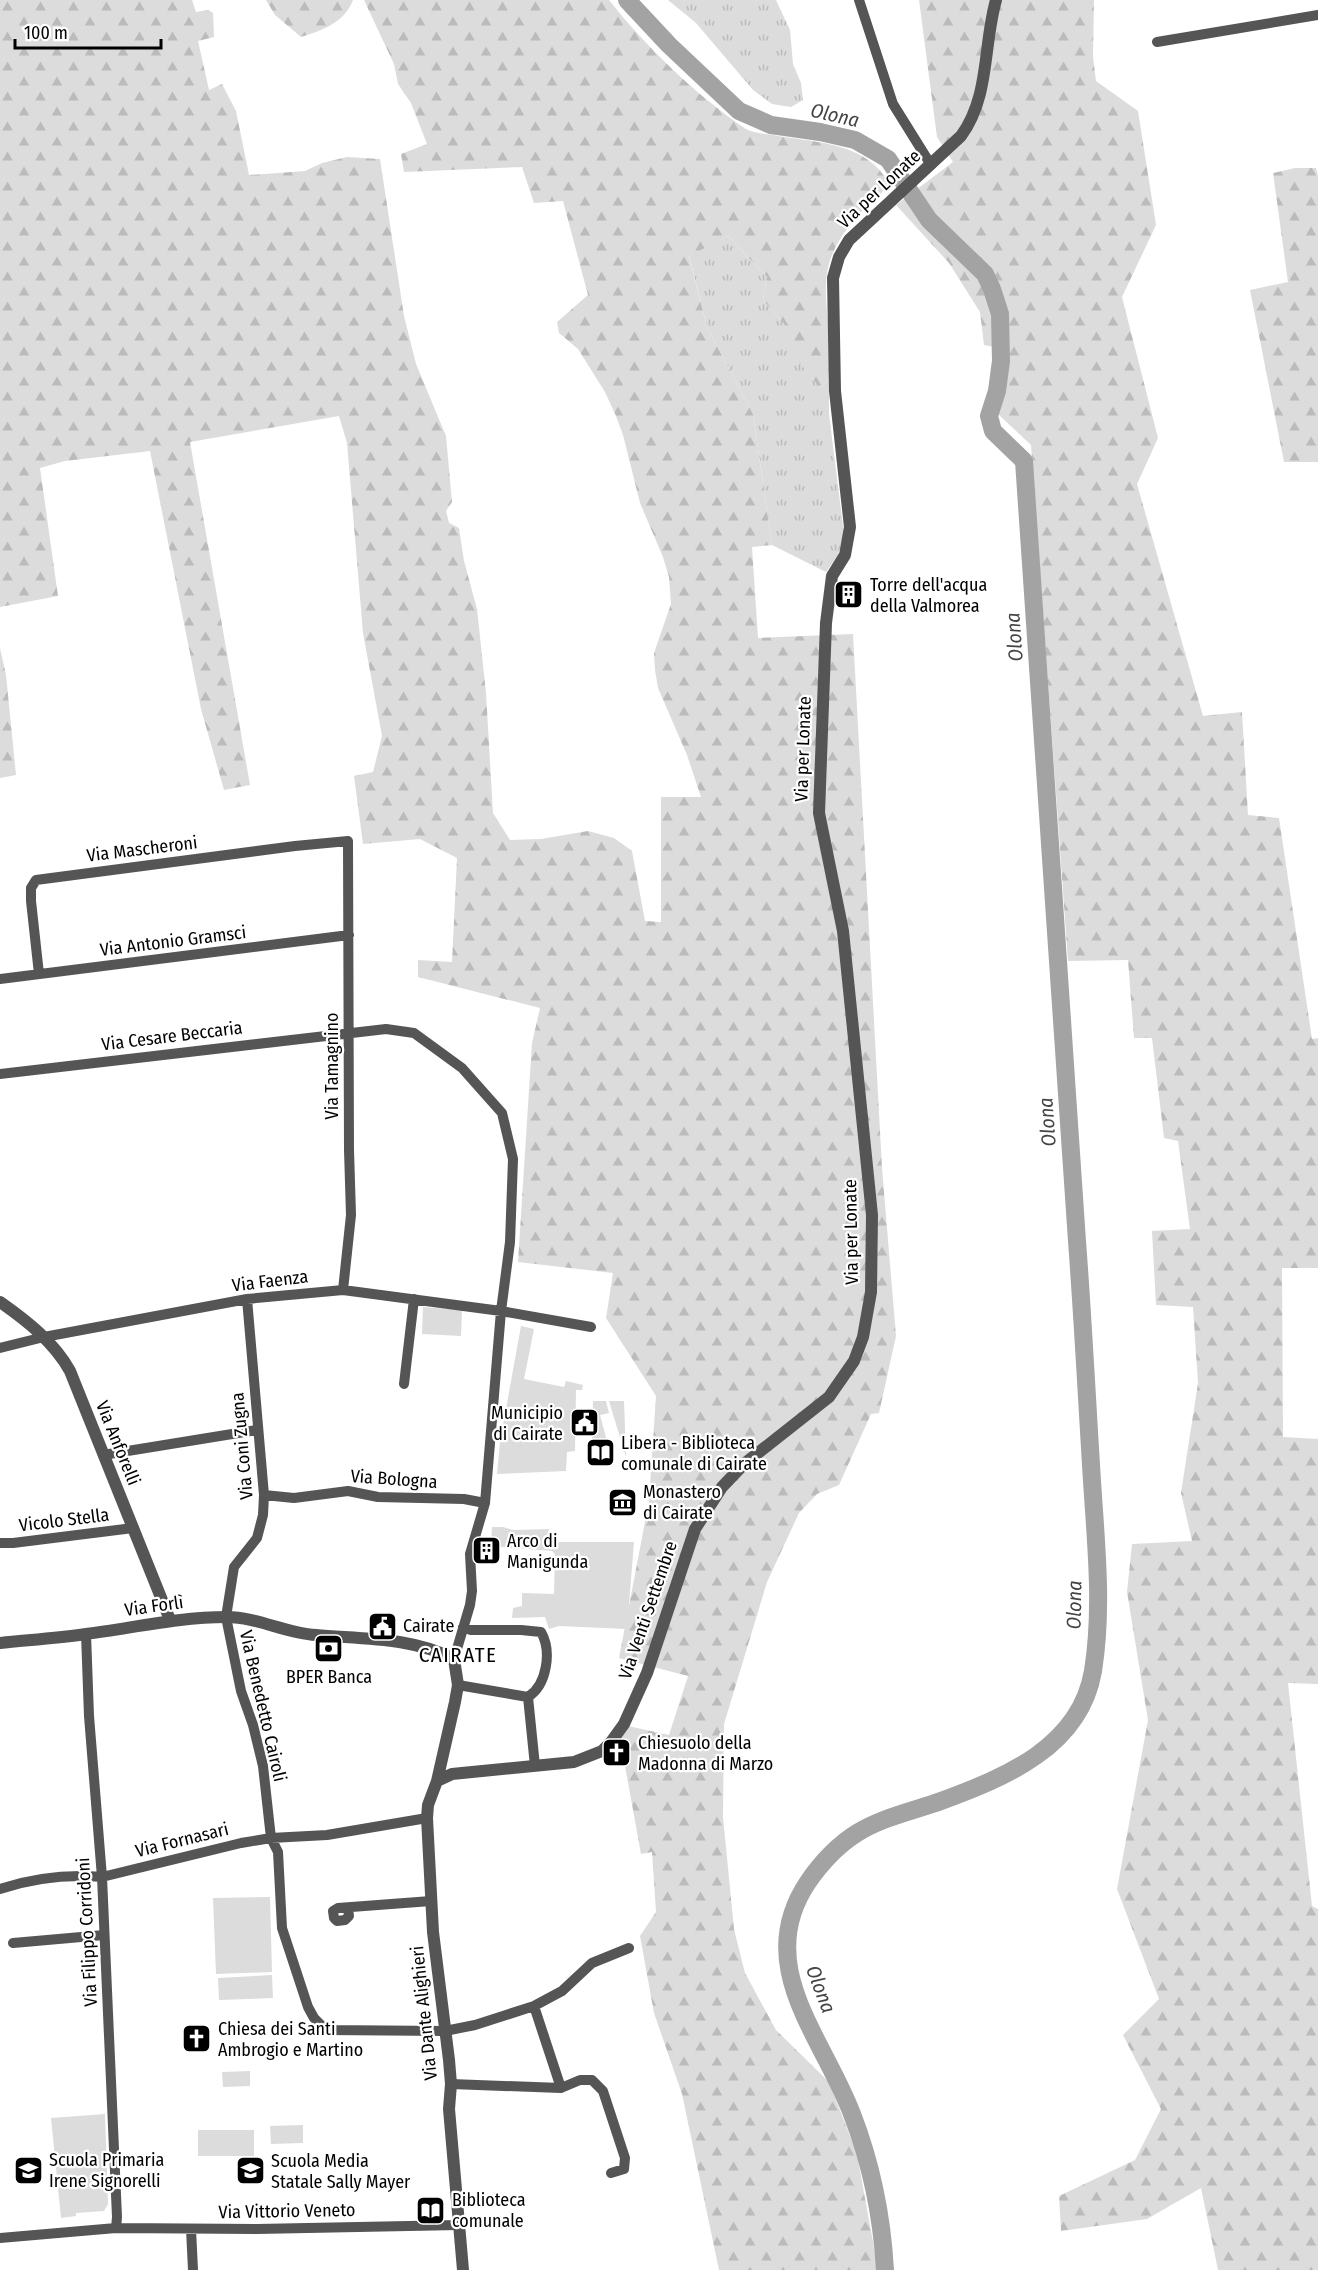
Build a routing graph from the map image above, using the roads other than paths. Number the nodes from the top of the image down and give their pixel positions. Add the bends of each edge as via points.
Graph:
1 (859, 0) edge
2 (996, 0) edge
3 (1318, 15) edge
4 (1157, 42) dead end
5 (928, 168) junction
6 (348, 841) joint
7 (349, 935) junction
8 (39, 974) junction
9 (0, 979) edge
10 (349, 1032) junction
11 (0, 1074) edge
12 (343, 1290) junction
13 (246, 1299) junction
14 (414, 1299) junction
15 (0, 1302) edge
16 (501, 1311) junction
17 (591, 1327) dead end
18 (44, 1337) junction
19 (0, 1348) edge
20 (404, 1384) dead end
21 (836, 1389) joint
22 (257, 1430) junction
23 (103, 1455) junction
24 (264, 1495) junction
25 (485, 1503) junction
26 (133, 1528) junction
27 (0, 1542) edge
28 (226, 1617) junction
29 (170, 1620) junction
30 (463, 1627) junction
31 (86, 1634) junction
32 (0, 1643) edge
33 (454, 1659) junction
34 (458, 1684) junction
35 (528, 1697) junction
36 (444, 1755) junction
37 (536, 1766) junction
38 (462, 1773) junction
39 (438, 1781) junction
40 (427, 1818) junction
41 (271, 1838) junction
42 (102, 1877) junction
43 (0, 1889) edge
44 (431, 1901) junction
45 (348, 1908) dead end
46 (104, 1935) junction
47 (14, 1942) dead end
48 (629, 1948) dead end
49 (534, 2006) junction
50 (444, 2031) junction
51 (451, 2084) junction
52 (561, 2088) junction
53 (611, 2173) dead end
54 (459, 2225) junction
55 (116, 2228) junction
56 (191, 2229) junction
57 (0, 2238) edge
58 (193, 2270) edge
59 (463, 2270) edge

1 - 5 street via 893,104
2 - 5 street, Via per Lonate via 977,109 961,136
3 - 4 street
5 - 21 street, Via per Lonate via 849,240 833,278 835,391 850,527 845,555 832,576 826,623 819,813 843,931 873,1244 871,1292 862,1337 854,1361
6 - 7 street, Via Tamagnino
6 - 8 street, Via Mascheroni via 36,880 31,888 31,901
7 - 8 street, Via Antonio Gramsci
7 - 10 street, Via Tamagnino
8 - 9 street, Via Antonio Gramsci
10 - 11 street, Via Cesare Beccaria
10 - 12 street, Via Tamagnino via 351,1215
10 - 16 street, Via Cesare Beccaria via 386,1029 414,1033 462,1068 502,1113 513,1159 510,1242
12 - 13 street, Via Faenza
12 - 14 street, Via Faenza
13 - 18 street, Via Faenza
13 - 22 street, Via Coni Zugna
14 - 16 street, Via Faenza
14 - 20 street
15 - 18 street, Via Anforelli
16 - 17 street, Via Faenza
16 - 25 street, Via Cesare Beccaria
18 - 19 street, Via Faenza
18 - 23 street, Via Anforelli via 70,1371
21 - 37 street, Via Venti Settembre via 744,1464 710,1505 695,1529 637,1698 611,1742 602,1751 574,1762
22 - 23 street
22 - 24 street, Via Coni Zugna
23 - 26 street, Via Anforelli
24 - 25 street, Via Bologna via 294,1498 348,1491 378,1497
24 - 28 street, Via Coni Zugna via 257,1538 234,1567
25 - 30 street, Via Cesare Beccaria via 470,1554 472,1591
26 - 27 street, Vicolo Stella
26 - 29 street, Via Anforelli
28 - 29 street, Via Forlì
28 - 33 street, Via Forlì via 244,1618 301,1634 388,1640 438,1651
28 - 41 street, Via Benedetto Cairoli via 241,1691 263,1766
29 - 31 street, Via Forlì
30 - 33 street, Via Cesare Beccaria
30 - 35 street via 541,1632 546,1644 544,1679
31 - 32 street, Via Forlì
31 - 42 street, Via Filippo Corridoni
33 - 34 street
34 - 35 street
34 - 36 street, Via Dante Alighieri
35 - 37 street
36 - 38 street
36 - 39 street, Via Dante Alighieri
37 - 38 street, Via Venti Settembre
38 - 39 street, Via Venti Settembre
39 - 40 street, Via Dante Alighieri
40 - 41 street, Via Fornasari via 327,1835
40 - 44 street, Via Dante Alighieri
41 - 42 street, Via Fornasari
41 - 50 street, Via Benedetto Cairoli via 281,1869 282,1928 314,2018 327,2030
42 - 43 street, Via Fornasari via 50,1876
42 - 46 street, Via Filippo Corridoni
44 - 45 street
44 - 50 street, Via Dante Alighieri
46 - 47 street
46 - 55 street, Via Filippo Corridoni
48 - 49 street, Via Benedetto Cairoli via 592,1963 562,1990
49 - 50 street, Via Benedetto Cairoli
49 - 52 street
50 - 51 street, Via Dante Alighieri
51 - 52 street
51 - 54 street, Via Dante Alighieri via 449,2109
52 - 53 street via 592,2080 603,2091 625,2158 624,2169
54 - 56 street, Via Vittorio Veneto
54 - 59 street, Via Dante Alighieri
55 - 56 street, Via Vittorio Veneto
55 - 57 street, Via Vittorio Veneto
56 - 58 street

